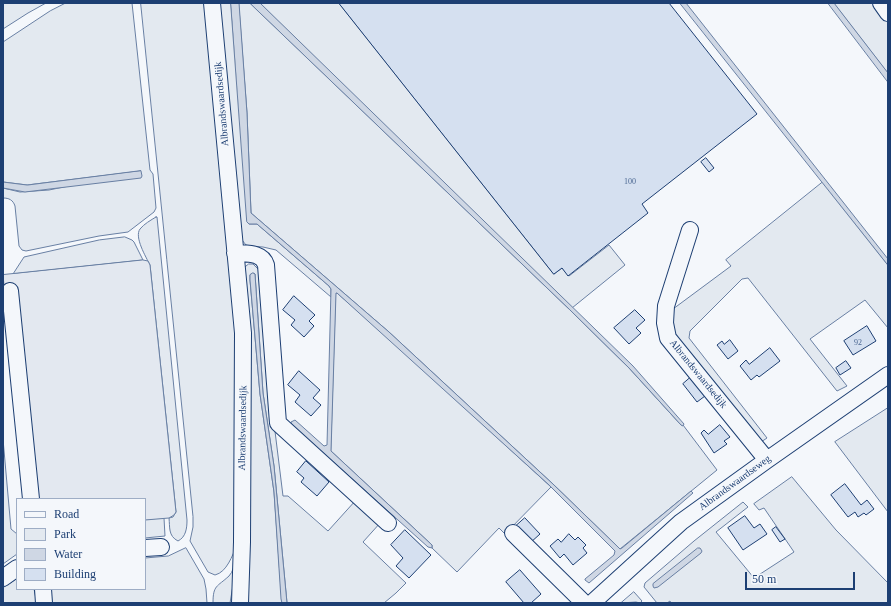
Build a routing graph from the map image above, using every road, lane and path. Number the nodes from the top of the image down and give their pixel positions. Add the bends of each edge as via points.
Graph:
1 (212, 3) edge
2 (881, 3) edge
3 (888, 13) edge
4 (690, 230) dead end
5 (235, 253) junction
6 (10, 291) dead end
7 (888, 375) edge
8 (767, 460) junction
9 (31, 498) edge
10 (388, 523) dead end
11 (513, 534) dead end
12 (161, 547) dead end
13 (146, 548) edge
14 (16, 569) edge
15 (3, 578) edge
16 (43, 590) edge
17 (44, 603) edge
18 (240, 603) edge
19 (584, 603) edge
20 (592, 603) edge

1 - 5 street, Albrandswaardsedijk
2 - 3 street
4 - 8 street, Albrandswaardsedijk via 666,306 665,323 668,338
5 - 10 street via 258,255 266,265 278,423
5 - 18 street, Albrandswaardsedijk via 243,349
6 - 9 street
7 - 8 street, Albrandswaardseweg
8 - 20 street, Albrandswaardseweg via 681,522
11 - 19 street
12 - 13 street
14 - 15 street
16 - 17 street

